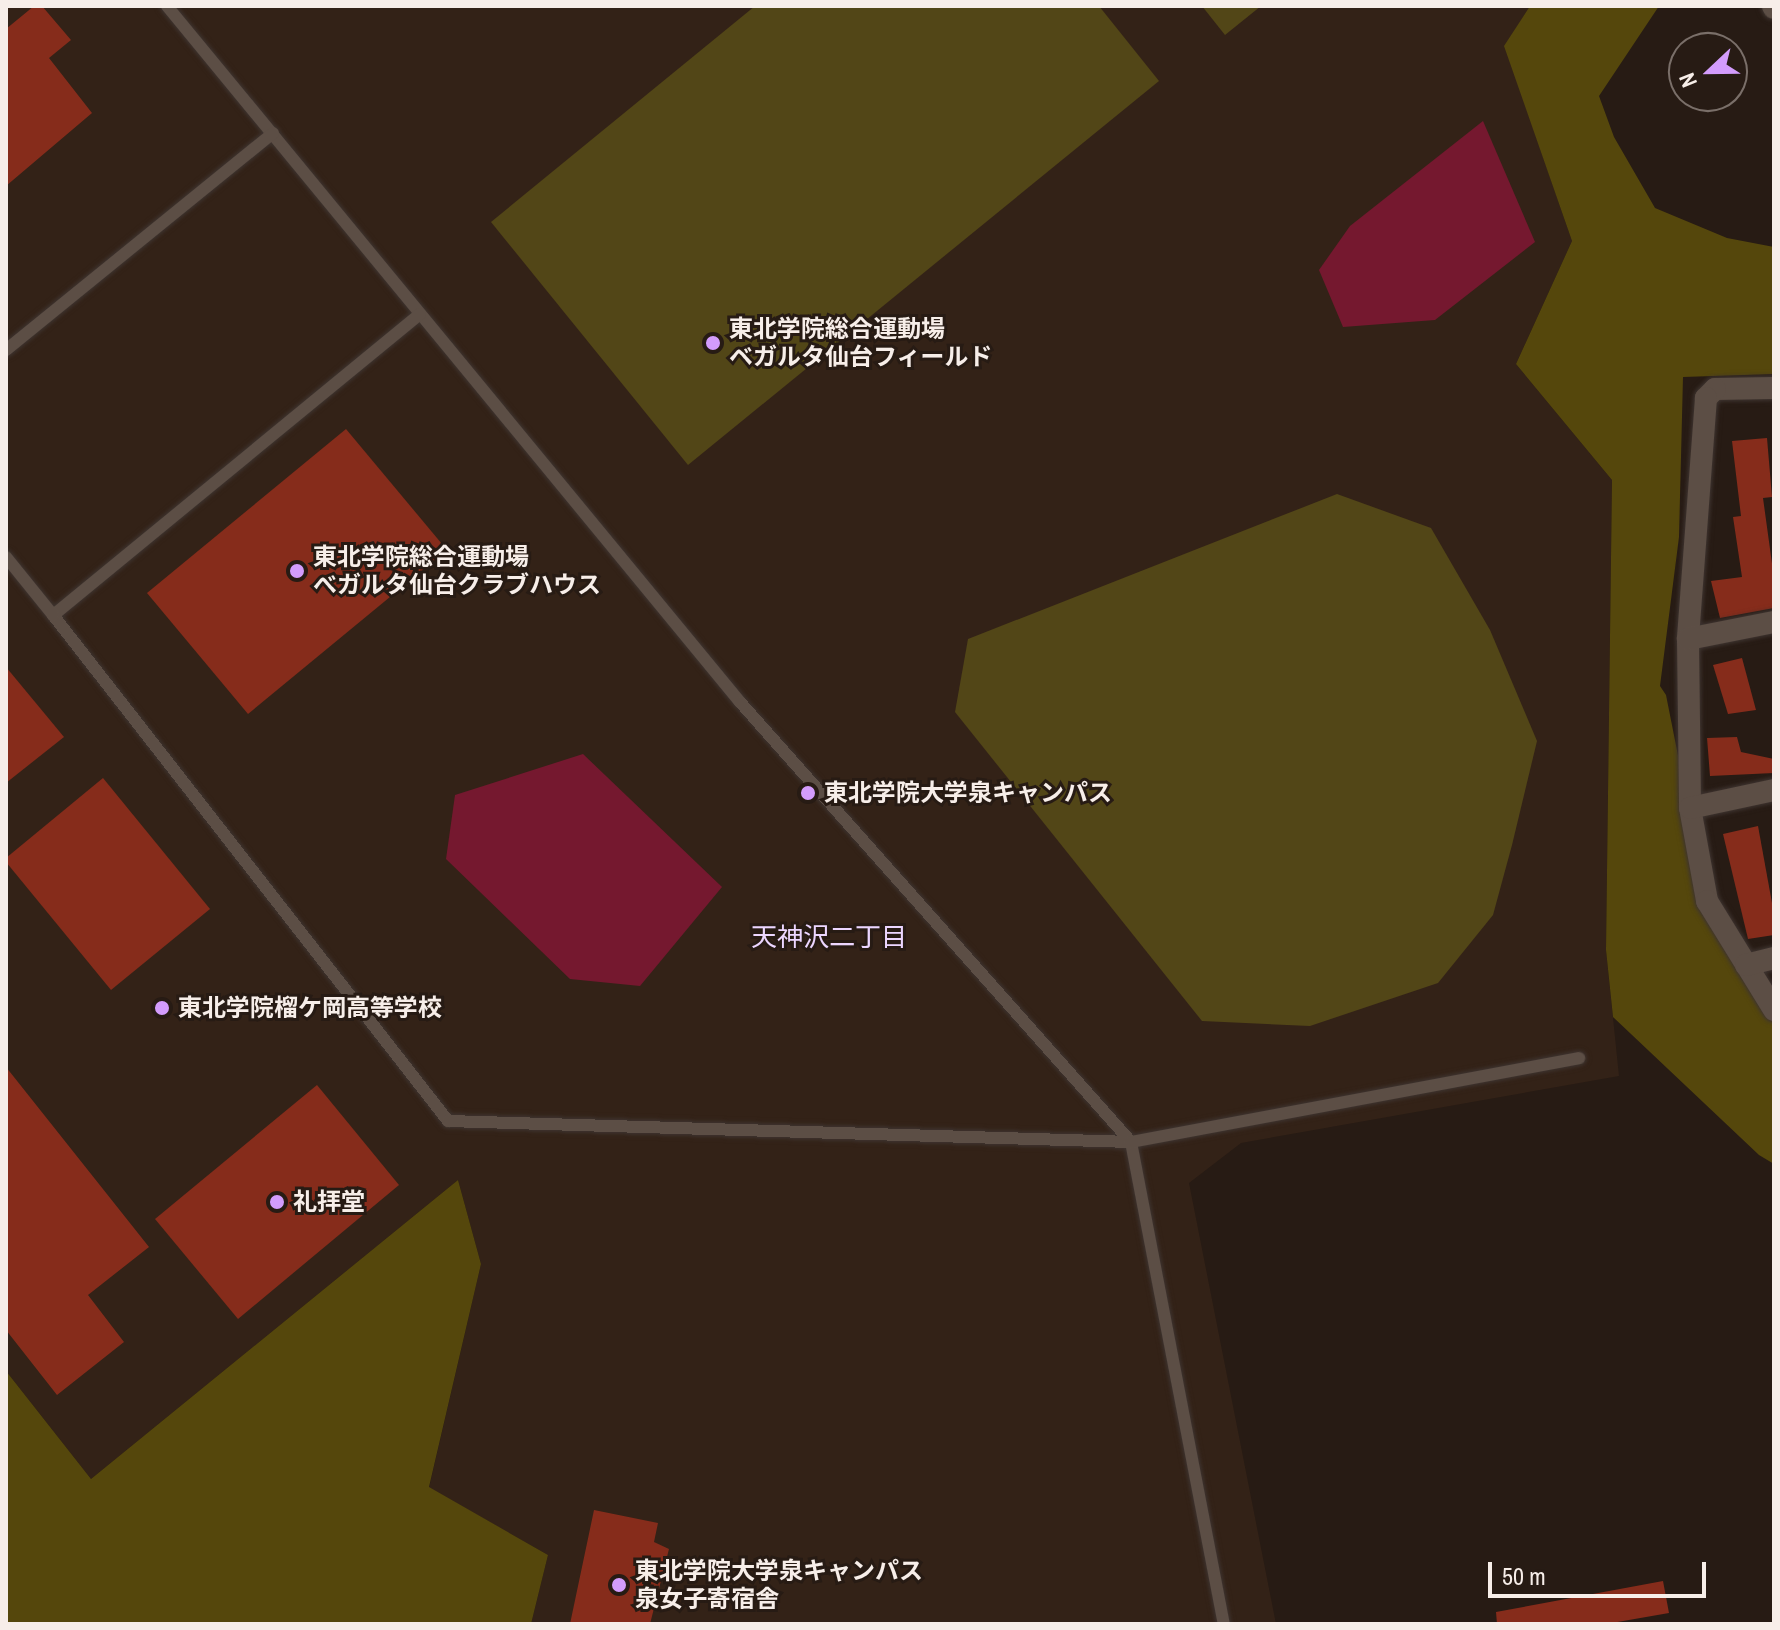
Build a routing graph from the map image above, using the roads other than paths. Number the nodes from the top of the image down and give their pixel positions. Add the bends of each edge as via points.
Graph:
1 (167, 6) edge
2 (273, 133) junction
3 (420, 314) junction
4 (6, 350) edge
5 (1774, 388) edge
6 (6, 557) edge
7 (53, 615) junction
8 (1774, 622) edge
9 (1688, 639) junction
10 (1774, 790) edge
11 (1690, 808) junction
12 (1774, 958) edge
13 (1746, 965) junction
14 (1774, 1010) edge
15 (1579, 1058) dead end
16 (1131, 1142) junction
17 (1224, 1624) edge

1 - 2 lane
2 - 3 lane
2 - 4 lane
3 - 7 lane
3 - 16 lane via 740,702
5 - 9 street via 1715,389 1706,398
6 - 7 lane
7 - 16 lane via 448,1121
8 - 9 street
9 - 11 street
10 - 11 street
11 - 13 street via 1707,901
12 - 13 street
13 - 14 street
15 - 16 lane
16 - 17 lane

